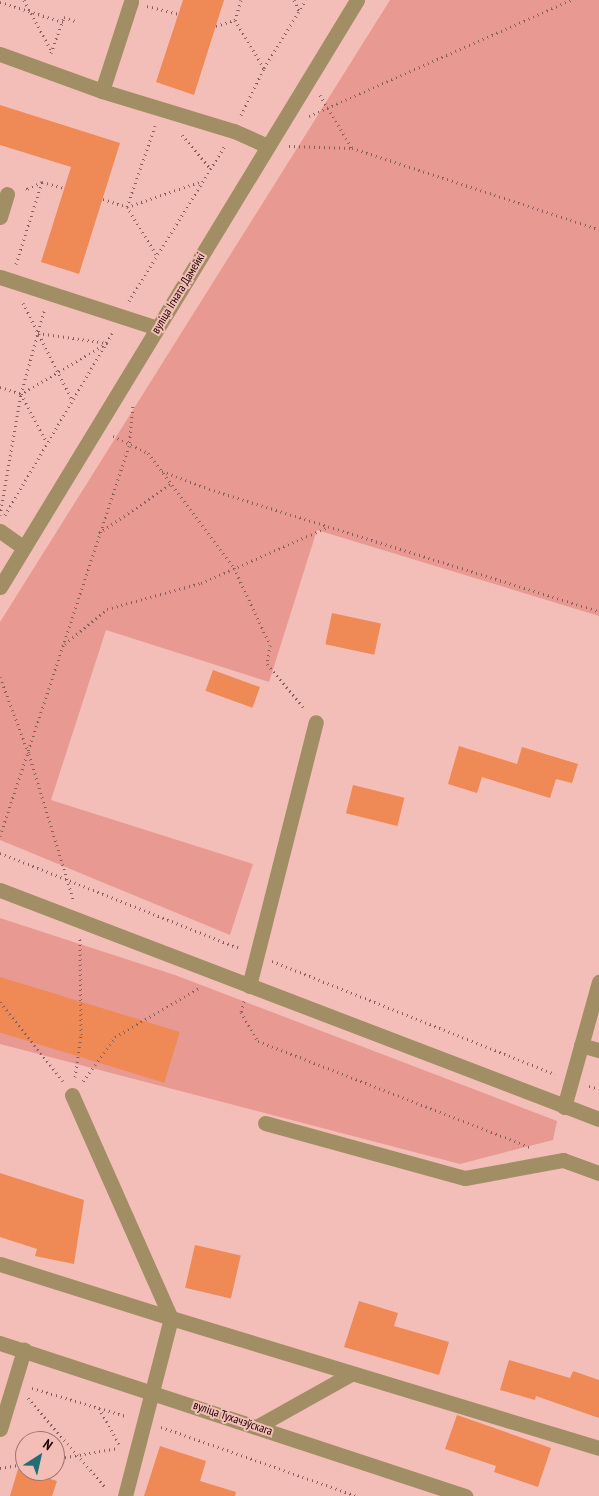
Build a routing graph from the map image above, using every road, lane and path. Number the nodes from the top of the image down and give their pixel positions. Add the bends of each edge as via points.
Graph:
1 (24, 0) edge
2 (241, 0) edge
3 (294, 0) edge
4 (306, 0) edge
5 (357, 0) edge
6 (571, 0) edge
7 (0, 2) edge
8 (131, 2) joint
9 (30, 11) junction
10 (299, 11) junction
11 (178, 14) dead end
12 (235, 20) junction
13 (63, 22) junction
14 (78, 22) dead end
15 (216, 26) dead end
16 (52, 52) junction
17 (0, 54) edge
18 (264, 68) junction
19 (45, 70) junction
20 (312, 75) junction
21 (65, 78) junction
22 (102, 91) junction
23 (325, 106) junction
24 (158, 115) junction
25 (234, 131) junction
26 (271, 141) junction
27 (352, 148) junction
28 (210, 168) junction
29 (202, 180) junction
30 (42, 182) junction
31 (64, 188) dead end
32 (13, 190) joint
33 (103, 199) dead end
34 (127, 207) junction
35 (0, 217) edge
36 (599, 229) edge
37 (156, 254) junction
38 (9, 276) edge
39 (49, 293) junction
40 (120, 316) junction
41 (157, 328) junction
42 (38, 333) junction
43 (107, 343) junction
44 (58, 373) junction
45 (0, 387) edge
46 (21, 394) junction
47 (133, 400) dead end
48 (72, 401) junction
49 (97, 426) junction
50 (48, 443) junction
51 (129, 447) junction
52 (162, 471) junction
53 (171, 484) junction
54 (0, 515) edge
55 (0, 524) edge
56 (328, 527) junction
57 (0, 531) edge
58 (99, 533) junction
59 (23, 547) junction
60 (234, 568) junction
61 (0, 587) edge
62 (599, 611) edge
63 (64, 644) junction
64 (0, 677) edge
65 (316, 722) joint
66 (29, 754) junction
67 (0, 836) edge
68 (0, 853) edge
69 (68, 880) junction
70 (0, 890) edge
71 (80, 921) junction
72 (257, 955) junction
73 (221, 976) junction
74 (599, 982) edge
75 (249, 986) junction
76 (0, 1002) edge
77 (581, 1044) junction
78 (599, 1050) edge
79 (571, 1080) junction
80 (599, 1088) edge
81 (72, 1095) junction
82 (564, 1107) junction
83 (599, 1119) edge
84 (265, 1123) dead end
85 (535, 1149) dead end
86 (599, 1173) edge
87 (0, 1264) edge
88 (171, 1318) junction
89 (0, 1343) edge
90 (24, 1350) junction
91 (351, 1374) junction
92 (14, 1383) junction
93 (153, 1391) junction
94 (99, 1408) junction
95 (145, 1422) junction
96 (258, 1426) junction
97 (0, 1429) edge
98 (599, 1448) edge
99 (78, 1455) junction
100 (65, 1457) edge
101 (15, 1466) edge
102 (0, 1468) edge
103 (106, 1488) dead end
104 (125, 1496) edge
105 (357, 1496) edge
106 (466, 1496) edge

1 - 9 path
2 - 12 path
3 - 10 path
4 - 10 path
5 - 20 street, вуліца Ігната Дамейкі
6 - 23 path
7 - 9 path
8 - 11 path
8 - 22 street
9 - 13 path
9 - 16 path
10 - 18 path
12 - 15 path
12 - 18 path
13 - 14 path via 64,17
13 - 16 path
16 - 19 path
16 - 21 path
17 - 19 street
18 - 25 path
19 - 21 street
20 - 23 path
20 - 26 street, вуліца Ігната Дамейкі
21 - 22 street
22 - 24 street
23 - 26 path
23 - 27 path
24 - 25 street
24 - 28 path
24 - 34 path
25 - 26 street
25 - 28 path
26 - 27 path
26 - 41 street, вуліца Ігната Дамейкі
27 - 36 path
28 - 29 path
29 - 34 path
29 - 37 path
30 - 31 path
30 - 32 path via 27,189
30 - 38 path
32 - 35 street
33 - 34 path
34 - 37 path
37 - 40 path
38 - 39 street
38 - 42 path
39 - 40 street
39 - 42 path
40 - 41 street
40 - 43 path
41 - 49 street, вуліца Ігната Дамейкі
42 - 43 path
42 - 44 path
42 - 46 path
43 - 44 path
43 - 48 path
44 - 46 path
44 - 48 path
45 - 46 path
46 - 50 path
46 - 54 path
47 - 51 path
48 - 50 path
49 - 51 path
49 - 59 street, вуліца Ігната Дамейкі
50 - 55 path
51 - 52 path via 148,453
51 - 58 path
52 - 53 path
52 - 56 path
53 - 58 path
53 - 60 path
56 - 60 path
56 - 62 path
57 - 59 street
58 - 63 path
59 - 61 street, вуліца Ігната Дамейкі
60 - 63 path via 201,583 107,609
60 - 65 path via 270,644 267,664
63 - 66 path
64 - 66 path
65 - 72 street
66 - 67 path
66 - 69 path
68 - 69 path
69 - 71 path
69 - 72 path
70 - 71 street
71 - 73 street
71 - 81 path via 81,1036
72 - 75 street
72 - 79 path
73 - 75 street
73 - 81 path via 115,1037
74 - 77 street
75 - 82 street
75 - 85 path via 241,1012 258,1041
76 - 81 path
77 - 78 street
77 - 79 street
79 - 80 path
79 - 82 street
81 - 88 street
82 - 83 street
84 - 86 street via 465,1178 563,1160
87 - 88 street
88 - 91 street
88 - 93 street
89 - 90 street, вуліца Тухачэўскага
90 - 92 street
90 - 93 street, вуліца Тухачэўскага
91 - 96 street
91 - 98 street
92 - 94 path
92 - 97 street
92 - 99 path
93 - 95 street
93 - 96 street, вуліца Тухачэўскага
94 - 95 path
94 - 99 path via 121,1448
95 - 104 street
95 - 105 path
96 - 106 street, вуліца Тухачэўскага
99 - 100 path
99 - 103 path
101 - 102 path

